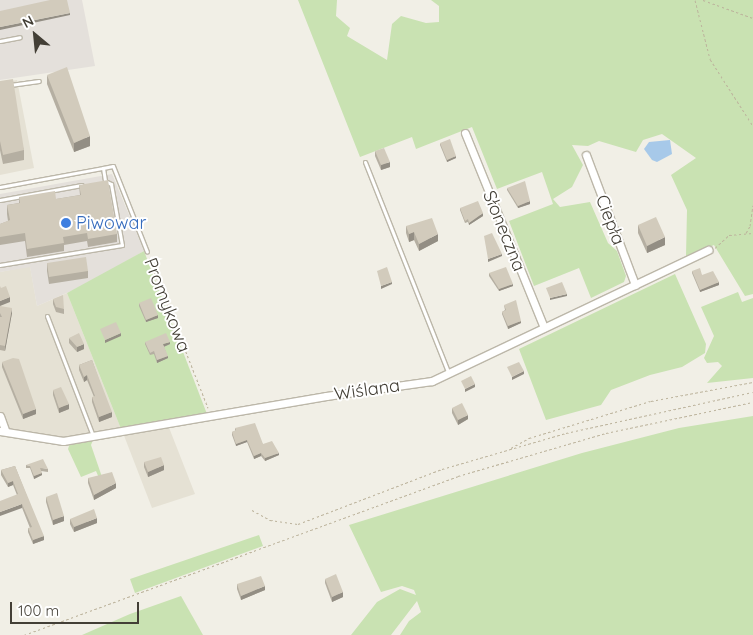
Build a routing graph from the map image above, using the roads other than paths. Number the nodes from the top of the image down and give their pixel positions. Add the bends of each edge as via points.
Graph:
1 (20, 37) dead end
2 (0, 40) edge
3 (39, 80) dead end
4 (0, 87) edge
5 (465, 133) dead end
6 (586, 156) dead end
7 (365, 162) dead end
8 (103, 168) junction
9 (105, 181) junction
10 (96, 182) edge
11 (86, 184) edge
12 (0, 187) edge
13 (0, 200) edge
14 (708, 250) road end
15 (147, 252) road end
16 (0, 265) edge
17 (635, 285) junction
18 (47, 316) dead end
19 (544, 328) junction
20 (449, 375) junction
21 (0, 416) edge
22 (3, 430) edge
23 (93, 437) junction

1 - 2 lane
3 - 4 lane
5 - 19 street, Słoneczna
6 - 17 street, Ciepła
7 - 20 lane
8 - 9 lane
8 - 12 lane
8 - 15 lane, Promykowa via 112,166
9 - 10 lane
9 - 16 lane via 111,184 122,245
11 - 13 lane
14 - 17 street, Wiślana
17 - 19 street, Wiślana
18 - 23 lane
19 - 20 street, Wiślana
20 - 23 street, Wiślana via 432,381
21 - 22 street
22 - 23 street, Wiślana via 63,441

